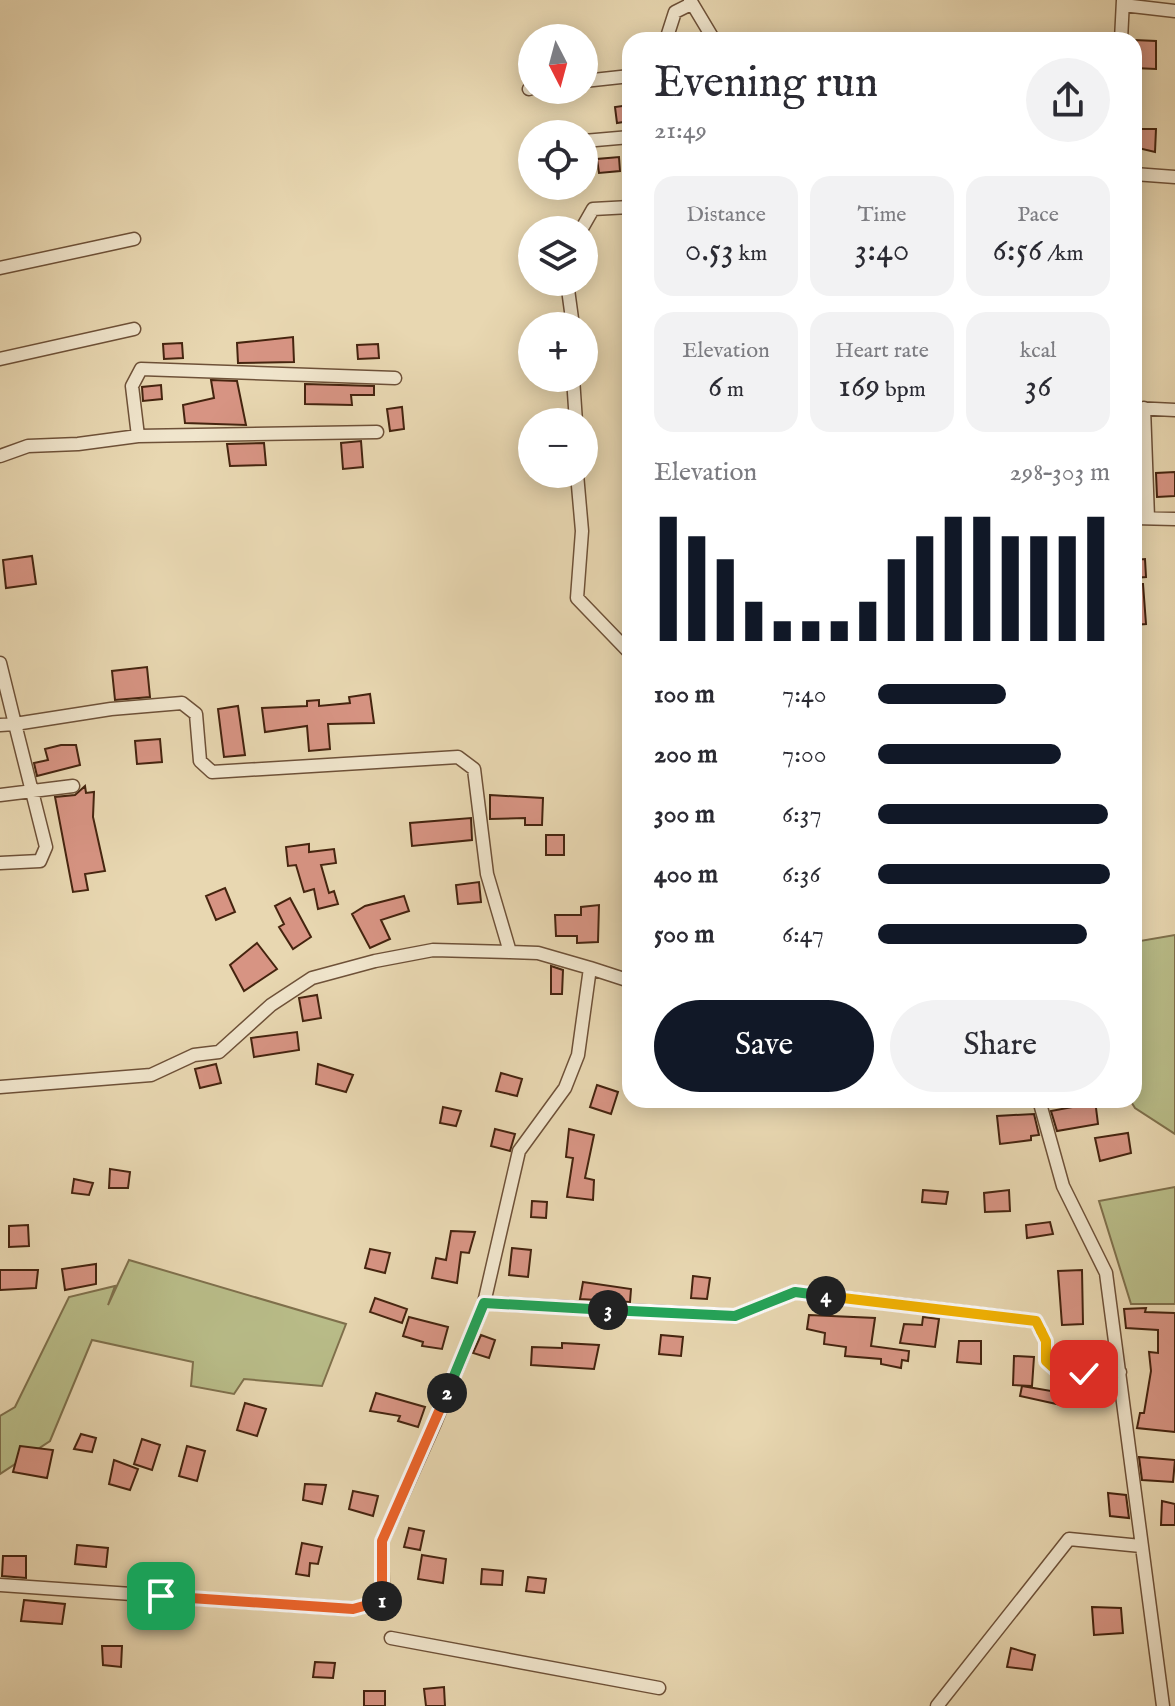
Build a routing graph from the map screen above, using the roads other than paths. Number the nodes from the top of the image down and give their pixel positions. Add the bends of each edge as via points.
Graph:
1 (691, 2) edge
2 (1123, 3) edge
3 (1175, 11) edge
4 (669, 32) edge
5 (709, 32) edge
6 (1121, 32) edge
7 (622, 77) edge
8 (598, 79) edge
9 (622, 138) edge
10 (598, 140) edge
11 (1142, 175) edge
12 (1175, 177) edge
13 (622, 207) edge
14 (589, 216) edge
15 (134, 239) dead end
16 (0, 268) edge
17 (134, 329) dead end
18 (0, 359) edge
19 (395, 378) dead end
20 (1142, 408) edge
21 (1175, 410) edge
22 (377, 432) dead end
23 (138, 436) junction
24 (1142, 445) edge
25 (0, 456) edge
26 (578, 488) edge
27 (1142, 518) edge
28 (1148, 518) junction
29 (1175, 519) edge
30 (622, 645) edge
31 (0, 663) edge
32 (15, 724) junction
33 (0, 725) edge
34 (73, 786) dead end
35 (30, 791) junction
36 (0, 795) edge
37 (0, 863) edge
38 (510, 952) junction
39 (590, 968) junction
40 (622, 978) edge
41 (0, 1087) edge
42 (1041, 1108) edge
43 (484, 1303) junction
44 (1120, 1372) junction
45 (1141, 1546) junction
46 (0, 1585) edge
47 (391, 1638) dead end
48 (659, 1688) dead end
49 (937, 1706) edge
50 (1163, 1706) edge

1 - 4 street via 675,12
1 - 5 street
2 - 3 street
2 - 6 street
7 - 8 street
9 - 10 street
11 - 12 street
13 - 14 street via 593,209
15 - 16 street
17 - 18 street
19 - 23 street via 141,369 132,386
20 - 21 street
22 - 23 street
23 - 25 street via 28,446
24 - 28 street
26 - 30 street via 582,531 577,598
27 - 28 street
28 - 29 street
31 - 32 street
32 - 33 street
32 - 35 street
32 - 38 street via 182,703 196,714 200,761 212,772 458,757 474,769 487,874
34 - 35 street
35 - 36 street
35 - 37 street via 46,847 40,861
38 - 39 street via 538,953
38 - 41 street via 433,950 312,978 271,1005 219,1052 194,1055 151,1075
39 - 40 street
39 - 43 street via 578,1055 565,1088 519,1151
42 - 44 street via 1063,1186 1106,1273
43 - 44 street via 735,1316 795,1292 1036,1321 1046,1341 1046,1361 1056,1370
43 - 46 street via 382,1541 383,1601 353,1609
44 - 45 street
45 - 49 street via 1069,1539
45 - 50 street
47 - 48 street

